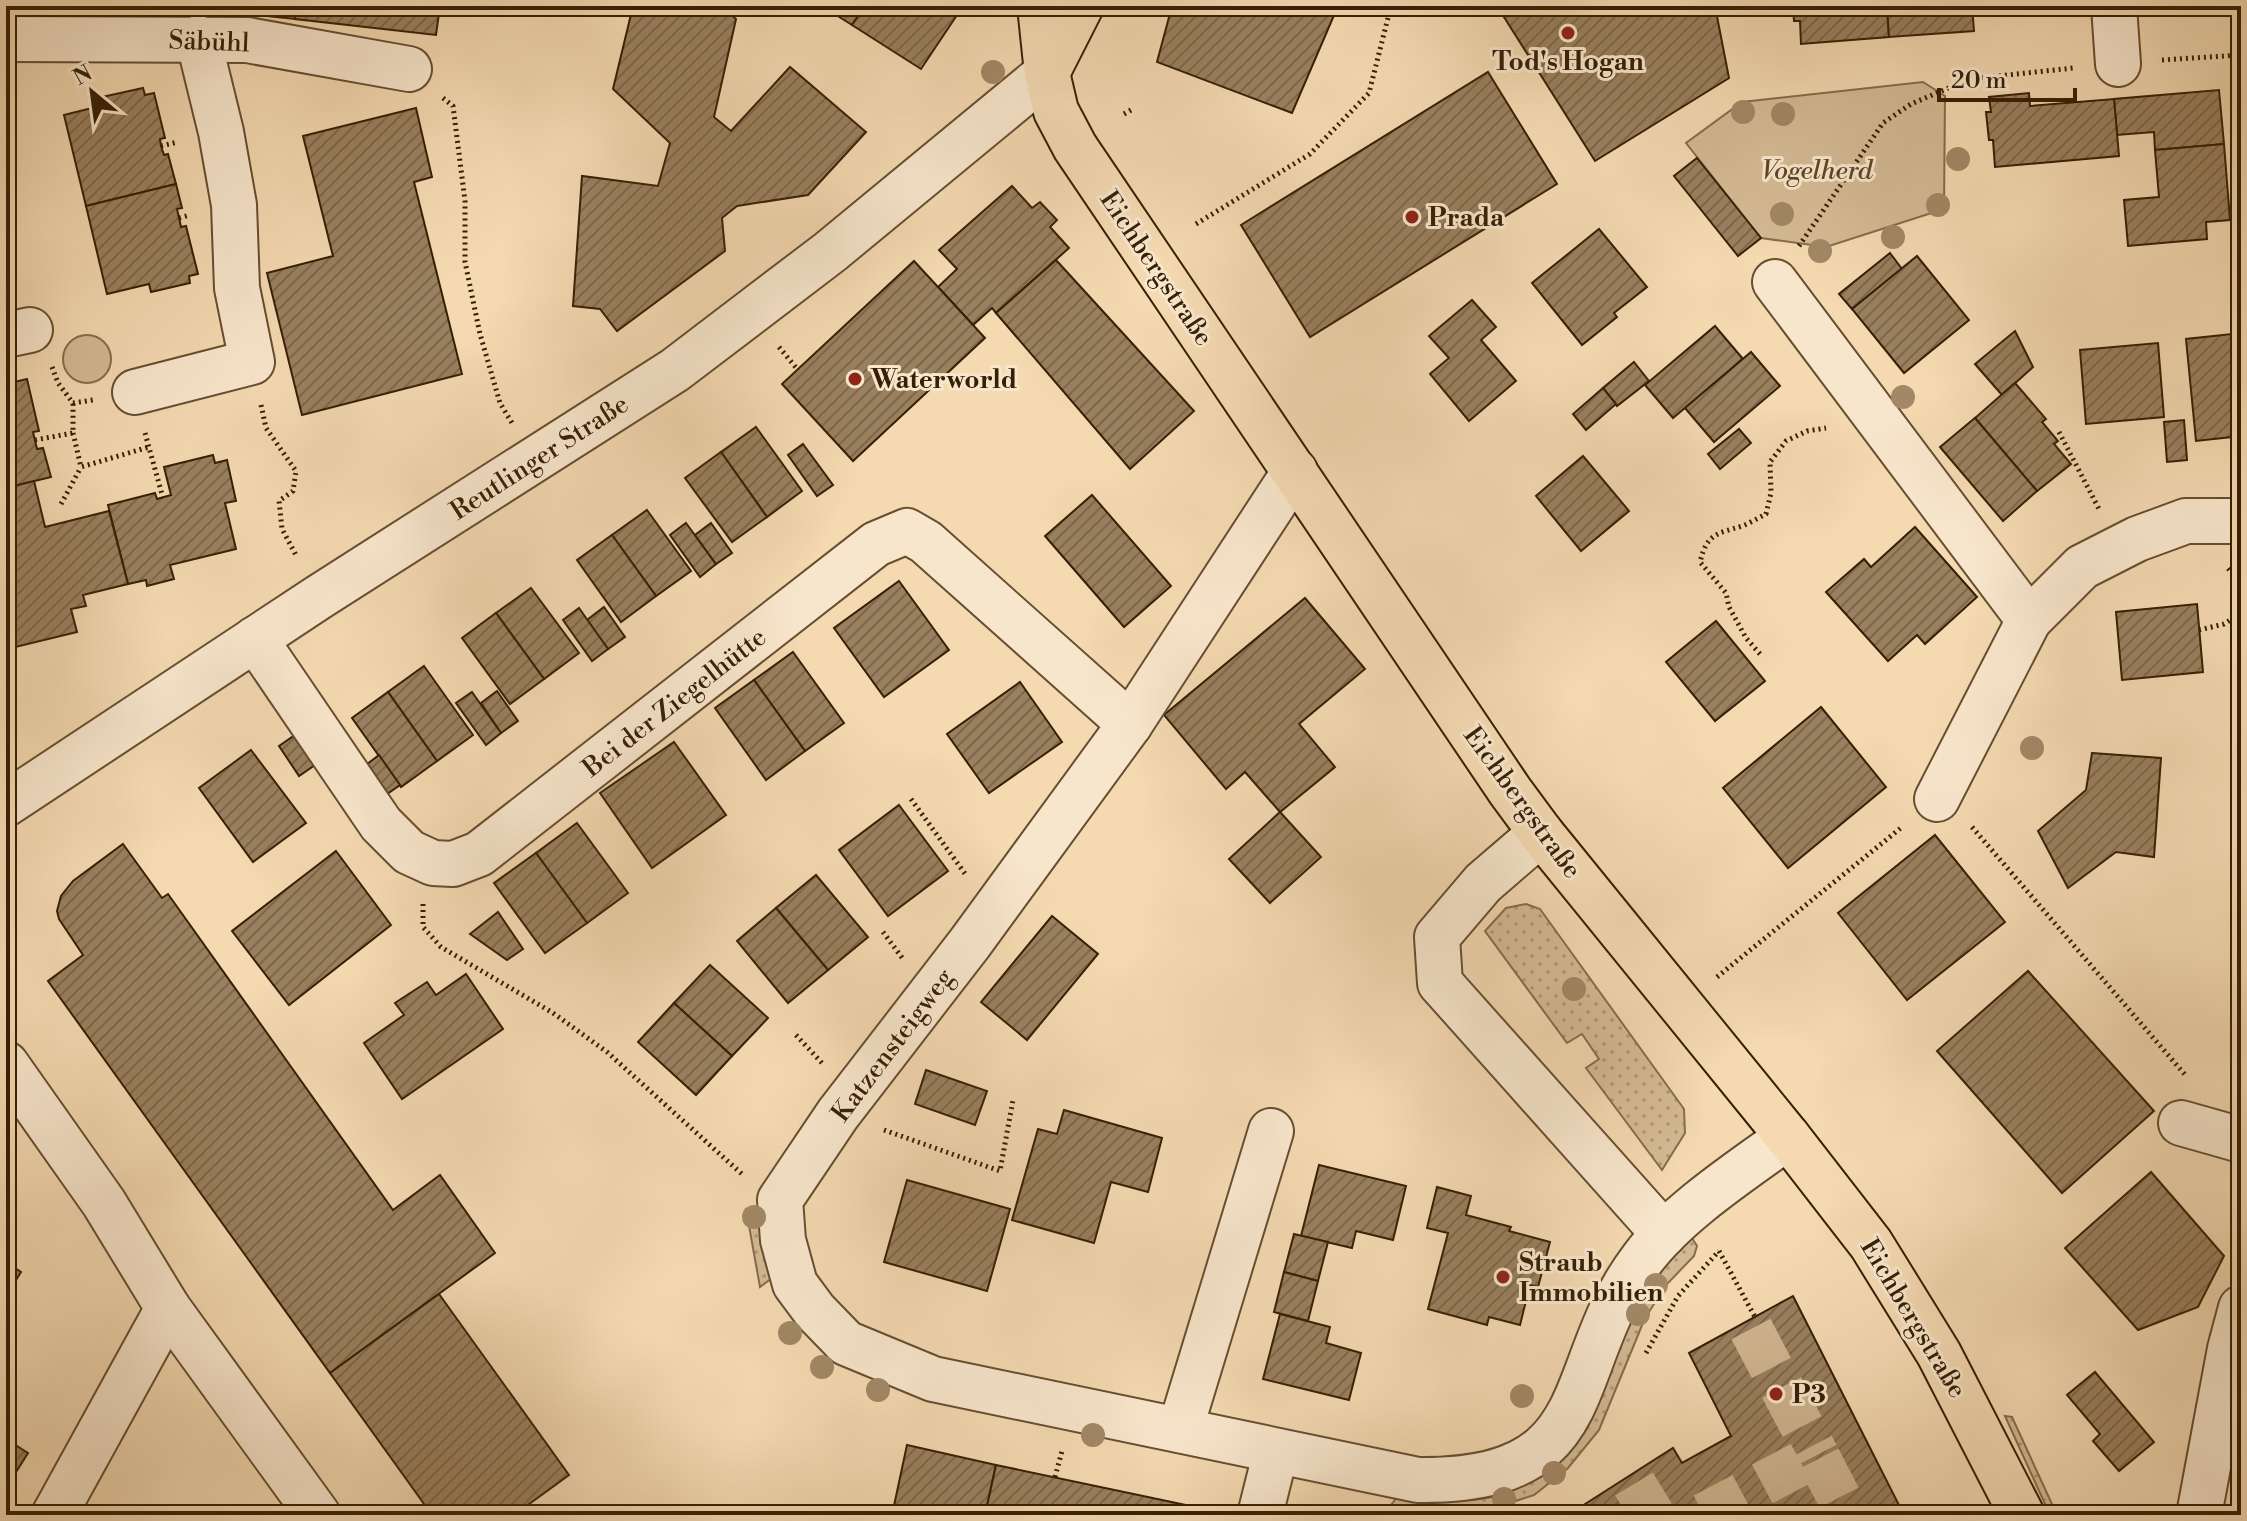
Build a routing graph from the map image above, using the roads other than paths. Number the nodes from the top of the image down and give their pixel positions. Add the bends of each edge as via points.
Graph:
1 (1040, 6) edge
2 (1081, 6) edge
3 (2114, 6) edge
4 (249, 23) edge
5 (198, 38) junction
6 (6, 39) edge
7 (2118, 64) road end
8 (409, 69) road end
9 (1047, 73) junction
10 (1775, 282) road end
11 (135, 392) road end
12 (1295, 471) junction
13 (2241, 521) edge
14 (2029, 620) junction
15 (255, 639) junction
16 (1130, 724) junction
17 (1937, 799) road end
18 (6, 804) edge
19 (1541, 833) junction
20 (6, 1064) edge
21 (2181, 1123) dead end
22 (1271, 1131) dead end
23 (1788, 1137) junction
24 (2241, 1140) edge
25 (1677, 1223) junction
26 (168, 1308) junction
27 (2241, 1308) edge
28 (1180, 1430) junction
29 (1276, 1451) junction
30 (63, 1499) edge
31 (318, 1515) edge
32 (1260, 1515) edge
33 (2022, 1515) edge
34 (2199, 1515) edge

1 - 9 main road
2 - 9 main road, Reutlinger Straße
3 - 7 street
4 - 5 street, Säbühl
4 - 8 street, Säbühl
5 - 6 street, Säbühl
5 - 11 street via 234,205 237,288 252,362
9 - 12 main road, Eichbergstraße via 1056,111 1075,147
9 - 15 street, Reutlinger Straße via 830,252 675,370
10 - 14 street
12 - 16 street, Katzensteigweg
12 - 19 main road, Eichbergstraße
13 - 14 street via 2186,521 2137,539 2082,567
14 - 17 street
15 - 16 street, Bei der Ziegelhütte via 381,824 409,852 433,863 453,864 479,854 876,544 907,531 926,542
15 - 18 street, Reutlinger Straße
16 - 28 street, Katzensteigweg via 838,1114 780,1200 783,1240 795,1284 846,1343 933,1379
19 - 23 main road, Eichbergstraße
19 - 25 street via 1483,883 1437,937 1440,983
20 - 26 street via 104,1203
21 - 24 street
22 - 28 street
23 - 25 street
23 - 33 main road, Eichbergstraße via 1871,1244 1939,1354
25 - 29 street via 1641,1260 1616,1304 1571,1414 1548,1443 1519,1464 1449,1481 1418,1480
26 - 30 street
26 - 31 street
27 - 34 street
28 - 29 street
29 - 32 street

